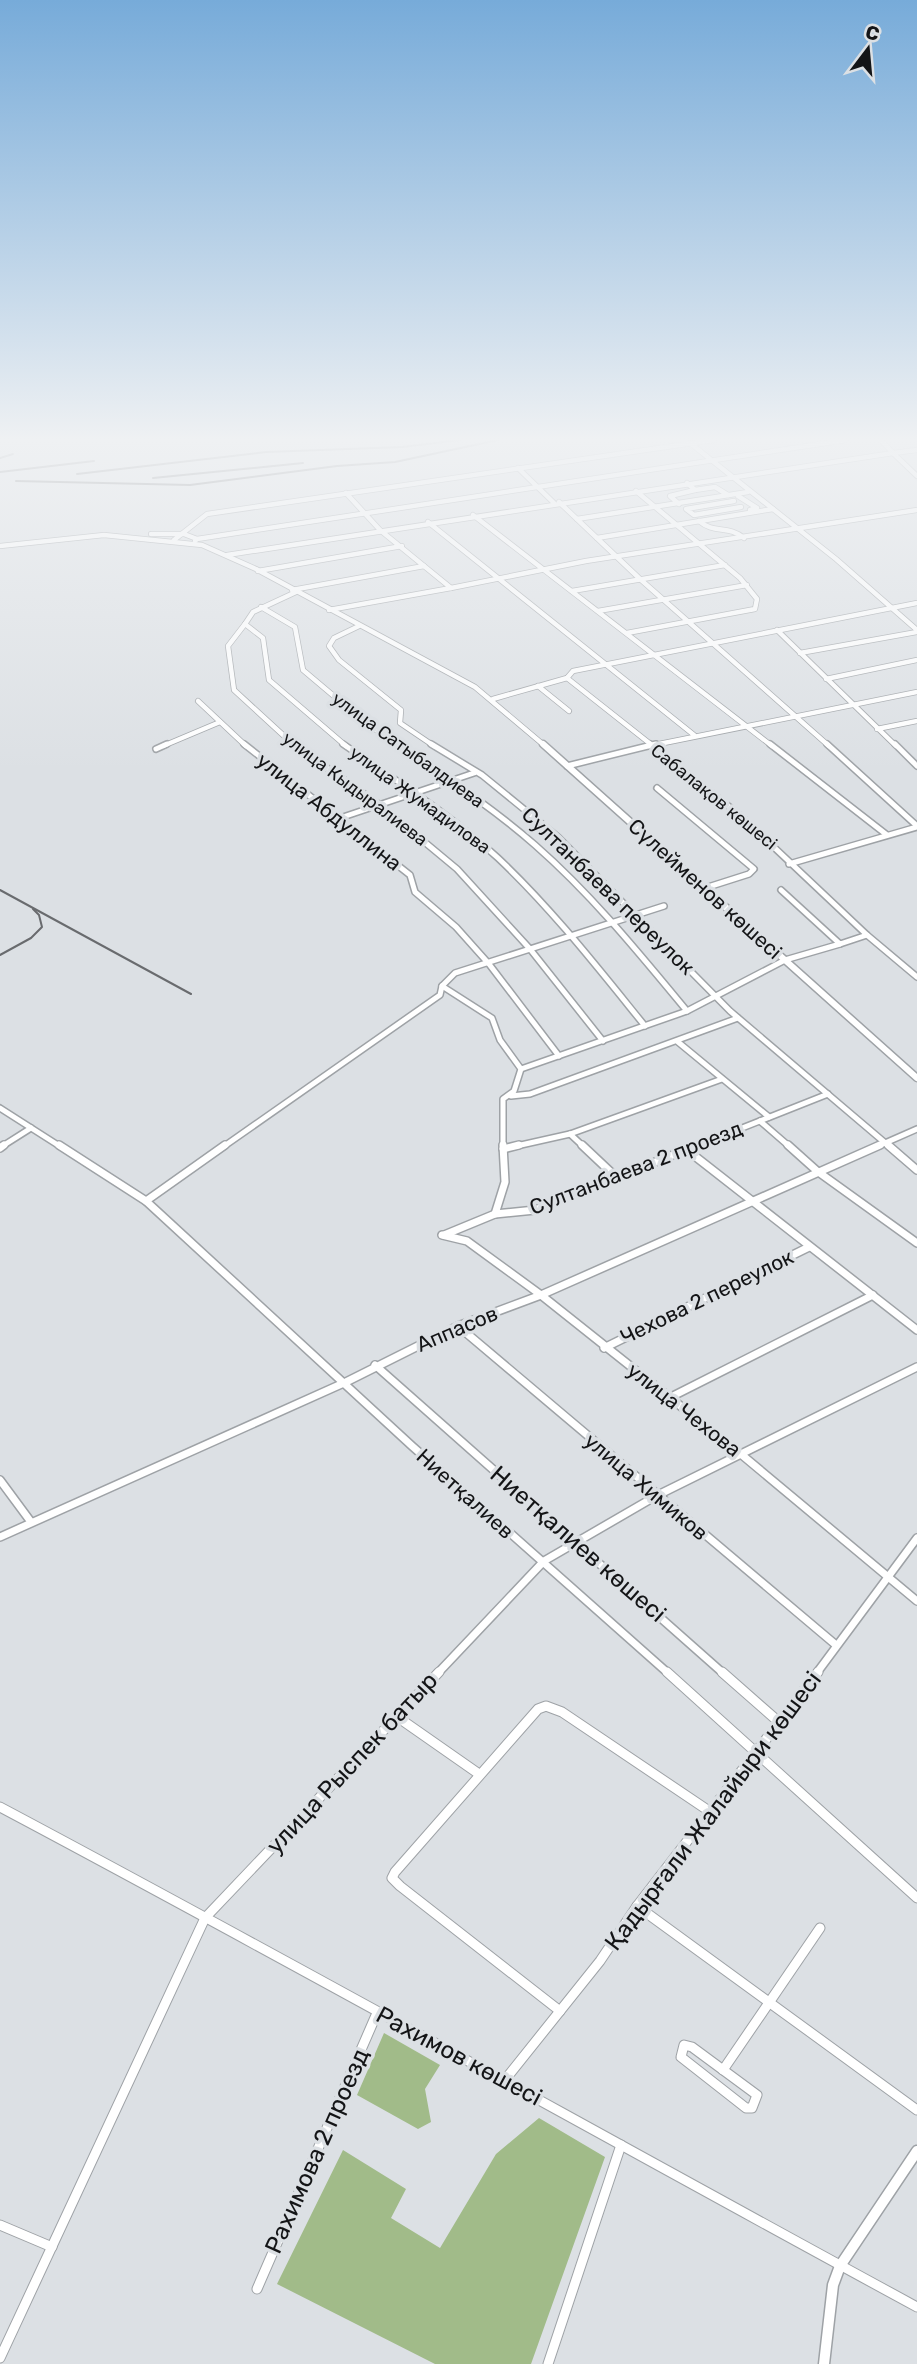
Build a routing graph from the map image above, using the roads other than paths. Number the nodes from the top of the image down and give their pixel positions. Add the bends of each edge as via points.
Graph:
1 (216, 550) edge
2 (256, 550) edge
3 (377, 550) edge
4 (407, 550) edge
5 (463, 550) edge
6 (519, 550) edge
7 (611, 550) edge
8 (667, 550) edge
9 (707, 550) edge
10 (824, 550) edge
11 (227, 555) junction
12 (619, 558) junction
13 (725, 565) junction
14 (424, 566) junction
15 (544, 569) junction
16 (258, 571) junction
17 (498, 579) junction
18 (640, 579) junction
19 (748, 585) junction
20 (451, 587) junction
21 (294, 591) junction
22 (572, 591) junction
23 (666, 599) junction
24 (917, 603) edge
25 (261, 607) junction
26 (889, 608) junction
27 (329, 610) junction
28 (598, 611) junction
29 (689, 622) junction
30 (245, 624) junction
31 (359, 626) junction
32 (777, 630) junction
33 (917, 631) edge
34 (627, 633) junction
35 (714, 643) junction
36 (800, 653) junction
37 (657, 654) junction
38 (917, 660) edge
39 (606, 665) junction
40 (567, 678) junction
41 (826, 679) junction
42 (538, 686) junction
43 (917, 692) edge
44 (493, 699) junction
45 (198, 701) dead end
46 (853, 706) junction
47 (569, 711) dead end
48 (793, 716) junction
49 (917, 721) edge
50 (220, 722) junction
51 (743, 726) junction
52 (877, 729) junction
53 (694, 735) junction
54 (651, 746) junction
55 (156, 749) dead end
56 (917, 757) edge
57 (909, 758) junction
58 (567, 766) junction
59 (917, 766) edge
60 (474, 773) junction
61 (453, 782) junction
62 (657, 788) dead end
63 (415, 793) junction
64 (380, 805) junction
65 (340, 818) junction
66 (917, 827) edge
67 (887, 835) junction
68 (789, 864) junction
69 (705, 888) junction
70 (781, 890) dead end
71 (664, 906) dead end
72 (637, 914) junction
73 (612, 922) junction
74 (572, 935) junction
75 (867, 935) junction
76 (840, 944) junction
77 (530, 949) junction
78 (785, 960) junction
79 (489, 964) junction
80 (917, 977) edge
81 (442, 986) junction
82 (715, 997) junction
83 (687, 1011) junction
84 (738, 1018) junction
85 (645, 1026) junction
86 (603, 1041) junction
87 (678, 1042) junction
88 (559, 1056) junction
89 (521, 1069) junction
90 (917, 1078) edge
91 (722, 1079) junction
92 (828, 1094) junction
93 (511, 1096) junction
94 (0, 1108) edge
95 (769, 1117) junction
96 (760, 1121) junction
97 (31, 1128) junction
98 (917, 1129) edge
99 (570, 1134) junction
100 (886, 1143) junction
101 (0, 1148) edge
102 (503, 1149) junction
103 (687, 1150) junction
104 (917, 1170) edge
105 (817, 1171) junction
106 (617, 1178) junction
107 (750, 1200) junction
108 (146, 1201) junction
109 (495, 1214) junction
110 (470, 1226) junction
111 (442, 1235) joint
112 (467, 1241) junction
113 (917, 1243) edge
114 (809, 1247) junction
115 (541, 1295) junction
116 (873, 1296) junction
117 (458, 1326) junction
118 (917, 1330) edge
119 (604, 1348) junction
120 (374, 1365) junction
121 (917, 1367) edge
122 (346, 1382) junction
123 (669, 1398) junction
124 (742, 1455) junction
125 (0, 1480) edge
126 (656, 1496) junction
127 (30, 1522) junction
128 (0, 1537) edge
129 (917, 1538) edge
130 (577, 1543) junction
131 (544, 1561) junction
132 (886, 1577) junction
133 (917, 1601) edge
134 (836, 1645) junction
135 (396, 1716) junction
136 (780, 1723) junction
137 (758, 1752) junction
138 (479, 1774) junction
139 (0, 1807) edge
140 (709, 1811) junction
141 (917, 1898) edge
142 (637, 1906) junction
143 (205, 1918) junction
144 (820, 1928) dead end
145 (769, 2002) junction
146 (560, 2011) junction
147 (377, 2013) junction
148 (723, 2070) junction
149 (504, 2081) junction
150 (917, 2110) edge
151 (621, 2145) junction
152 (917, 2151) edge
153 (0, 2225) edge
154 (52, 2247) junction
155 (840, 2266) junction
156 (257, 2289) dead end
157 (917, 2307) edge
158 (0, 2358) edge
159 (548, 2364) edge
160 (824, 2364) edge

1 - 11 main road, Сүлейменов көшесі
2 - 11 street
3 - 16 street
4 - 14 street
5 - 17 street
6 - 15 street
7 - 12 street
8 - 12 street
9 - 13 street
10 - 26 street
11 - 16 main road, Сүлейменов көшесі
12 - 15 street
12 - 18 street
13 - 18 street
13 - 19 street
14 - 20 street
14 - 21 street
15 - 17 street
15 - 22 street
16 - 21 main road, Сүлейменов көшесі
17 - 20 street
17 - 39 street
18 - 22 street
18 - 23 street
19 - 23 street
19 - 29 street via 757,599 755,609
20 - 27 street
21 - 25 street
21 - 27 main road, Сүлейменов көшесі
22 - 28 street
23 - 28 street
23 - 29 street
24 - 26 street
25 - 30 street
25 - 61 street, улица Сатыбалдиева via 295,627 303,670 367,724
26 - 32 street
26 - 33 street
27 - 31 main road, Сүлейменов көшесі
28 - 34 street
29 - 34 street
29 - 35 street
30 - 63 street, улица Жумадилова via 263,638 269,680 331,736
30 - 64 street, улица Кыдыралиева via 228,646 234,690 296,747
31 - 44 main road, Сүлейменов көшесі
31 - 60 street, Султанбаева переулок via 334,638 331,650 401,710 404,728
32 - 35 street
32 - 36 street
33 - 36 street
34 - 37 street
35 - 37 street
35 - 48 street
36 - 41 street
37 - 39 street
37 - 51 street
38 - 41 street
39 - 40 street via 573,671
39 - 53 street
40 - 42 street
40 - 54 street, Сабалақов көшесі
41 - 46 street
42 - 44 street
42 - 47 street
43 - 46 street
44 - 58 main road, Сүлейменов көшесі
45 - 50 street, улица Абдуллина
46 - 48 street
46 - 52 street
48 - 51 street
48 - 66 street
49 - 52 street
50 - 55 street
50 - 65 street, улица Абдуллина via 259,758
51 - 53 street
51 - 67 street
52 - 57 street
53 - 54 street
54 - 58 street
54 - 68 street, Сабалақов көшесі via 742,817 789,859
56 - 57 street
57 - 59 street
58 - 69 main road, Сүлейменов көшесі
60 - 61 street
60 - 72 street, Султанбаева переулок via 558,837
61 - 63 street
61 - 73 street, улица Сатыбалдиева via 535,845
62 - 69 street via 754,869
63 - 64 street
63 - 74 street, улица Жумадилова via 497,857
64 - 65 street
64 - 77 street, улица Кыдыралиева via 457,869
65 - 79 street, улица Абдуллина via 410,875 415,892 456,926
66 - 67 street
67 - 68 street
68 - 75 street, Сабалақов көшесі
69 - 78 main road, Сүлейменов көшесі
70 - 76 street
71 - 72 street
72 - 73 street
72 - 82 street, Султанбаева переулок
73 - 74 street
73 - 83 street, улица Сатыбалдиева
74 - 77 street
74 - 85 street, улица Жумадилова
75 - 76 street
75 - 80 street, Сабалақов көшесі
76 - 78 street
77 - 79 street
77 - 86 street, улица Кыдыралиева
78 - 82 street
78 - 90 main road, Сүлейменов көшесі
79 - 81 street via 455,973
79 - 88 street, улица Абдуллина
81 - 89 street via 492,1018 500,1041
81 - 108 street via 440,995
82 - 83 street
82 - 84 street, Султанбаева переулок
83 - 85 street
84 - 87 street
84 - 92 street, Султанбаева переулок
85 - 86 street
86 - 88 street
87 - 91 street
87 - 93 street via 530,1094
88 - 89 street
89 - 93 street
91 - 95 street
91 - 99 street
92 - 95 street, Султанбаева 2 проезд
92 - 100 street, Султанбаева переулок
93 - 102 street via 503,1099 501,1110
94 - 97 street, Ниетқалиев
95 - 96 street, Султанбаева 2 проезд
96 - 103 street, Султанбаева 2 проезд
96 - 105 street
97 - 101 street
97 - 108 street, Ниетқалиев
98 - 100 street, Аппасов
99 - 102 street
99 - 106 street
100 - 104 street, Султанбаева переулок
100 - 105 street, Аппасов
102 - 109 street via 505,1183
103 - 106 street, Султанбаева 2 проезд
103 - 107 street
105 - 107 street, Аппасов
105 - 113 street
106 - 109 street, Султанбаева 2 проезд via 535,1210
107 - 114 street
107 - 115 street, Аппасов
108 - 122 street, Ниетқалиев
109 - 110 street, Султанбаева 2 проезд
110 - 111 street, Султанбаева 2 проезд
110 - 112 street
111 - 112 street, улица Чехова
112 - 115 street, улица Чехова
114 - 116 street
114 - 119 street, Чехова 2 переулок
115 - 117 street, Аппасов
115 - 119 street, улица Чехова
116 - 118 street
116 - 123 street
117 - 120 street, Аппасов
117 - 126 street, улица Химиков
119 - 123 street, улица Чехова
120 - 122 street, Аппасов
120 - 130 street, Ниетқалиев көшесі
121 - 124 street, улица Рыспек батыр
122 - 127 street, Аппасов
122 - 131 street, Ниетқалиев
123 - 124 street, улица Чехова
124 - 126 street, улица Рыспек батыр
124 - 132 street, улица Чехова
125 - 127 street
126 - 130 street, улица Рыспек батыр
126 - 134 street, улица Химиков
127 - 128 street, Аппасов
129 - 132 street, Қадырғали Жалайыри көшесі
130 - 131 street, улица Рыспек батыр
130 - 136 street, Ниетқалиев көшесі
131 - 135 street, улица Рыспек батыр
131 - 137 street, Ниетқалиев
132 - 133 street, улица Чехова
132 - 134 street, Қадырғали Жалайыри көшесі
134 - 136 street, Қадырғали Жалайыри көшесі
135 - 138 street
135 - 143 street, улица Рыспек батыр
136 - 137 street, Қадырғали Жалайыри көшесі
137 - 140 street, Қадырғали Жалайыри көшесі
137 - 141 street, Ниетқалиев
138 - 140 street via 538,1709 546,1706 562,1712
138 - 146 street via 393,1878
139 - 143 street, Рахимов көшесі
140 - 142 street, Қадырғали Жалайыри көшесі
142 - 145 street
142 - 146 street, Қадырғали Жалайыри көшесі
143 - 147 street, Рахимов көшесі
143 - 154 street, улица Рыспек батыр
144 - 145 street
145 - 148 street
145 - 150 street
146 - 149 street, Қадырғали Жалайыри көшесі
147 - 149 street, Рахимов көшесі
147 - 156 street, Рахимова 2 проезд
148 - 148 street via 684,2045 681,2057 746,2108 752,2108 757,2095
149 - 151 street, Рахимов көшесі
151 - 155 street, Рахимов көшесі
151 - 159 street
152 - 155 main road
153 - 154 street
154 - 158 street, улица Рыспек батыр
155 - 157 street, Рахимов көшесі
155 - 160 main road via 833,2285

